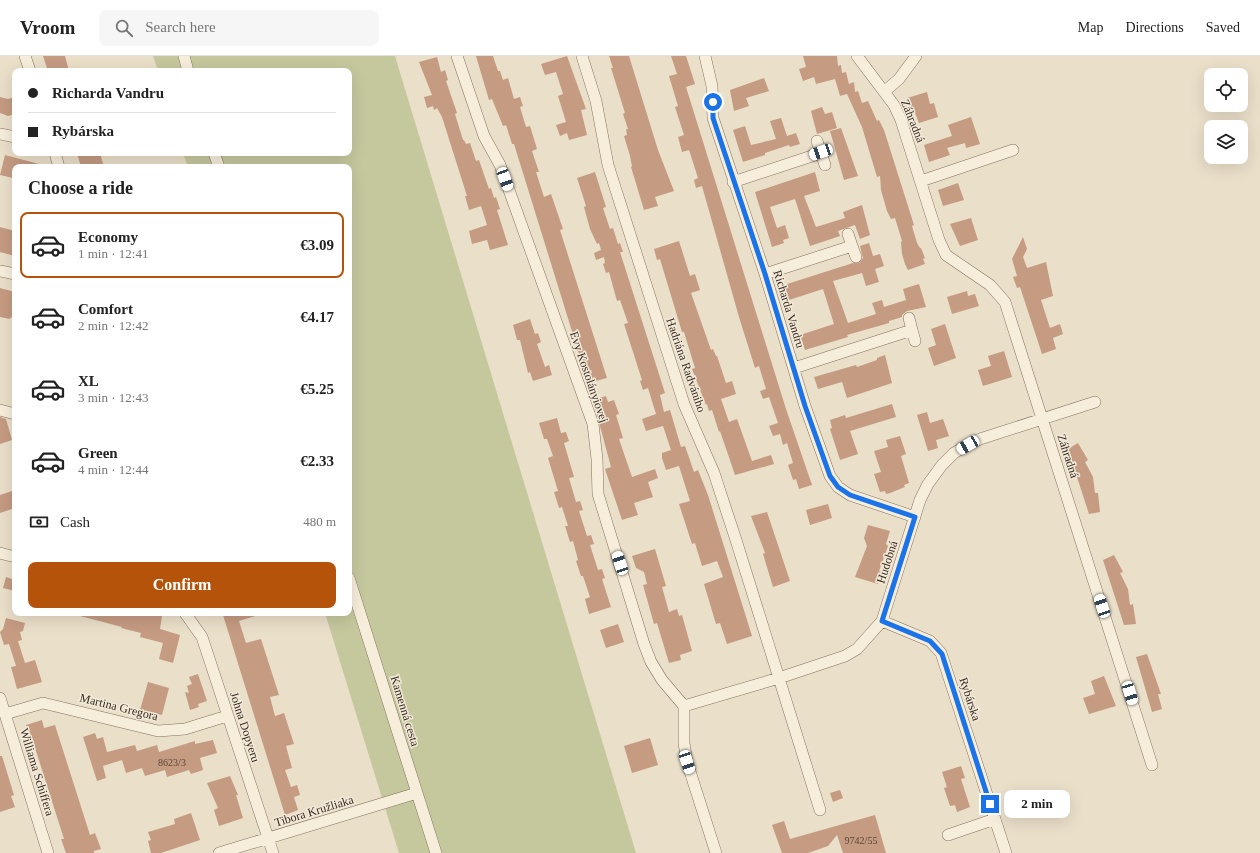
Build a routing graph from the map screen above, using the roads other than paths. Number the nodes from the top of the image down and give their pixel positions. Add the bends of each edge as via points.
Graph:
1 (25, 56) edge
2 (184, 56) edge
3 (457, 56) edge
4 (582, 56) edge
5 (705, 56) edge
6 (857, 56) edge
7 (916, 56) edge
8 (29, 68) edge
9 (187, 68) edge
10 (885, 91) junction
11 (0, 134) edge
12 (12, 136) edge
13 (817, 141) dead end
14 (1013, 150) dead end
15 (821, 152) junction
16 (825, 165) dead end
17 (921, 181) junction
18 (734, 182) junction
19 (848, 234) dead end
20 (852, 246) junction
21 (856, 257) dead end
22 (0, 271) edge
23 (12, 273) edge
24 (765, 274) junction
25 (909, 318) dead end
26 (912, 330) junction
27 (915, 341) dead end
28 (794, 368) junction
29 (1095, 402) dead end
30 (0, 410) edge
31 (12, 413) edge
32 (1043, 419) junction
33 (915, 517) junction
34 (0, 553) edge
35 (12, 556) edge
36 (352, 587) edge
37 (187, 616) edge
38 (882, 621) junction
39 (779, 678) junction
40 (0, 698) edge
41 (684, 706) junction
42 (5, 714) junction
43 (227, 716) junction
44 (1152, 765) dead end
45 (417, 793) junction
46 (821, 811) dead end
47 (995, 819) junction
48 (948, 835) dead end
49 (269, 839) junction
50 (48, 853) edge
51 (219, 853) edge
52 (273, 853) edge
53 (436, 853) edge
54 (716, 853) edge
55 (1006, 853) edge

1 - 8 street
2 - 9 street
3 - 41 street, Evy Kostolányiovej via 484,136 500,165 593,424 598,494 647,653 662,680
4 - 39 street, Hadriána Radvániho via 596,101 613,181 684,404 714,473
5 - 18 street, Richarda Vandru via 712,86 713,118
6 - 10 street, Záhradná
7 - 10 street via 899,79
10 - 17 street, Záhradná via 901,120
11 - 12 street
13 - 15 street
14 - 17 street
15 - 16 street
15 - 18 street
17 - 32 street, Záhradná via 946,255 990,284 1005,302
18 - 24 street, Richarda Vandru
19 - 20 street
20 - 21 street
20 - 24 street
22 - 23 street
24 - 28 street, Richarda Vandru
25 - 26 street
26 - 27 street
26 - 28 street
28 - 33 street, Richarda Vandru via 805,406 835,484 855,498
29 - 32 street, Hudobná
30 - 31 street
32 - 33 street, Hudobná via 980,439 954,453 928,484
32 - 44 street, Záhradná
33 - 38 street, Hudobná
34 - 35 street
36 - 45 street, Kamenná cesta
37 - 43 street, Johna Dopyeru via 202,637
38 - 39 street, Hudobná via 857,649 844,656
38 - 47 street, Rybárska via 930,641 942,654
39 - 41 street, Hudobná
39 - 46 street, Hadriána Radvániho
40 - 42 street, Williama Schiffera
41 - 54 street via 687,762
42 - 43 street, Martina Gregora via 43,703 158,731 172,731
42 - 50 street, Williama Schiffera
43 - 49 street, Johna Dopyeru
45 - 49 street, Tibora Kružliaka
45 - 53 street, Kamenná cesta
47 - 48 street
47 - 55 street, Rybárska
49 - 51 street, Tibora Kružliaka
49 - 52 street, Johna Dopyeru

